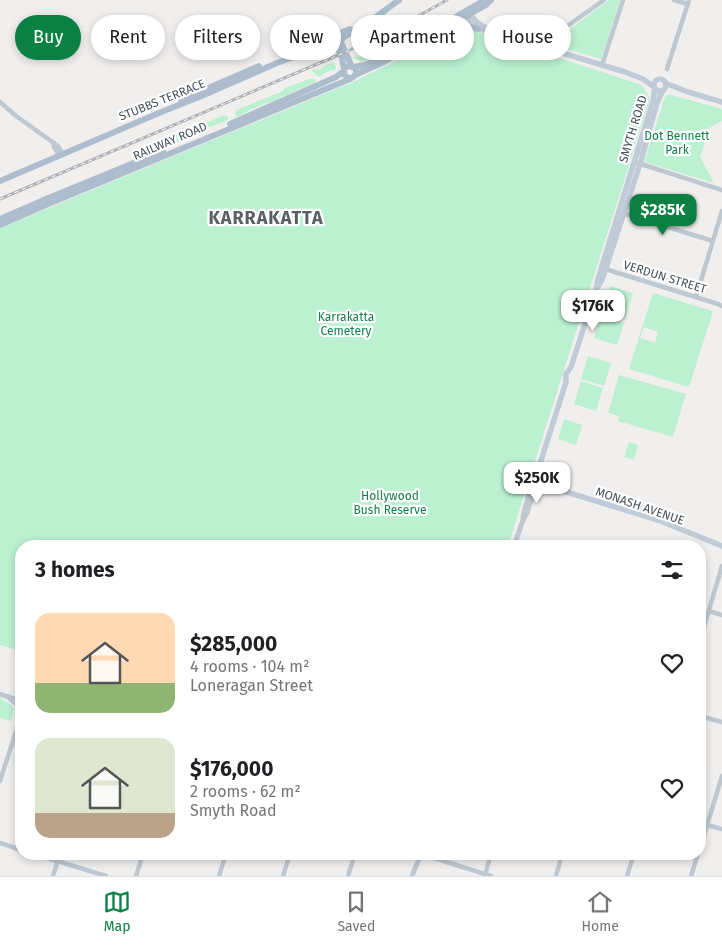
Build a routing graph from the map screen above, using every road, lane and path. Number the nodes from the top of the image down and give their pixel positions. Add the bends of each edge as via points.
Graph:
1 (394, 0) edge
2 (400, 0) edge
3 (491, 0) edge
4 (604, 0) edge
5 (623, 0) edge
6 (674, 0) edge
7 (688, 2) edge
8 (468, 14) junction
9 (571, 23) edge
10 (484, 26) edge
11 (474, 27) edge
12 (478, 28) junction
13 (484, 30) edge
14 (341, 37) edge
15 (341, 38) edge
16 (341, 47) edge
17 (341, 54) edge
18 (571, 56) edge
19 (277, 60) edge
20 (388, 60) edge
21 (602, 65) junction
22 (353, 67) junction
23 (667, 69) dead end
24 (344, 70) junction
25 (353, 77) junction
26 (643, 79) junction
27 (657, 80) junction
28 (665, 83) junction
29 (654, 88) junction
30 (663, 90) junction
31 (688, 92) junction
32 (0, 102) edge
33 (722, 102) edge
34 (60, 153) junction
35 (637, 163) junction
36 (0, 176) edge
37 (0, 181) edge
38 (722, 190) edge
39 (621, 212) junction
40 (722, 212) edge
41 (0, 220) edge
42 (0, 225) edge
43 (713, 241) junction
44 (603, 268) junction
45 (696, 297) junction
46 (722, 306) edge
47 (539, 467) junction
48 (541, 481) junction
49 (532, 483) junction
50 (550, 487) junction
51 (539, 489) junction
52 (523, 520) junction
53 (516, 540) edge
54 (722, 546) edge
55 (722, 566) edge
56 (709, 611) junction
57 (722, 615) edge
58 (706, 621) edge
59 (0, 694) edge
60 (15, 702) edge
61 (706, 718) edge
62 (722, 722) edge
63 (15, 734) edge
64 (722, 776) edge
65 (0, 781) edge
66 (707, 825) junction
67 (706, 828) edge
68 (722, 829) edge
69 (0, 843) edge
70 (15, 848) edge
71 (55, 860) edge
72 (141, 860) edge
73 (224, 860) edge
74 (288, 860) edge
75 (353, 860) edge
76 (418, 860) edge
77 (439, 860) edge
78 (489, 860) edge
79 (560, 860) edge
80 (632, 860) edge
81 (696, 860) edge
82 (58, 861) junction
83 (413, 874) edge
84 (485, 875) edge
85 (53, 876) edge
86 (106, 876) edge
87 (136, 876) edge
88 (219, 876) edge
89 (283, 876) edge
90 (348, 876) edge
91 (491, 876) edge
92 (556, 876) edge
93 (627, 876) edge
94 (691, 876) edge

1 - 14 main road, STUBBS TERRACE
2 - 15 main road, STUBBS TERRACE via 358,30
3 - 8 main road, RAILWAY ROAD via 484,1
4 - 9 street
5 - 21 street
6 - 7 street
7 - 23 street
8 - 10 main road
8 - 12 main road via 468,22
8 - 22 main road, RAILWAY ROAD via 370,63
11 - 12 main road
12 - 13 main road
16 - 22 main road
17 - 24 main road
18 - 21 main road
19 - 34 main road, STUBBS TERRACE
20 - 25 main road, RAILWAY ROAD
21 - 26 main road
22 - 24 main road
22 - 25 main road via 356,71
24 - 25 main road via 345,76
24 - 41 main road, RAILWAY ROAD via 336,77 222,127
25 - 42 main road, RAILWAY ROAD
26 - 27 main road
26 - 29 main road
27 - 28 main road
27 - 29 main road
28 - 30 main road
28 - 31 main road
29 - 30 main road
29 - 35 main road, SMYTH ROAD
30 - 31 main road
30 - 35 main road, SMYTH ROAD
31 - 33 main road
32 - 34 street via 54,143
34 - 36 main road, STUBBS TERRACE
34 - 37 main road, STUBBS TERRACE
35 - 38 street
35 - 39 main road, SMYTH ROAD
39 - 43 street
39 - 44 main road, SMYTH ROAD
40 - 43 street
43 - 45 street
44 - 45 street, VERDUN STREET
44 - 47 main road, SMYTH ROAD via 571,368 566,374
45 - 46 street, VERDUN STREET
47 - 48 main road, SMYTH ROAD
47 - 49 main road, SMYTH ROAD
48 - 49 main road via 536,478
48 - 50 main road, MONASH AVENUE
48 - 51 main road
49 - 51 main road
49 - 52 street, SMYTH ROAD
50 - 51 main road, MONASH AVENUE
50 - 54 main road, MONASH AVENUE via 658,520
51 - 52 street, SMYTH ROAD via 532,497
52 - 53 street, SMYTH ROAD
55 - 56 street
56 - 57 street
56 - 58 street
59 - 60 street
61 - 62 street
63 - 65 street
64 - 66 street
66 - 67 street
66 - 68 street
69 - 70 street
71 - 82 street
72 - 87 street
73 - 88 street
74 - 89 street
75 - 90 street
76 - 83 street
77 - 84 street
78 - 84 street
79 - 92 street
80 - 93 street
81 - 94 street
82 - 85 street
82 - 86 street
84 - 91 street

